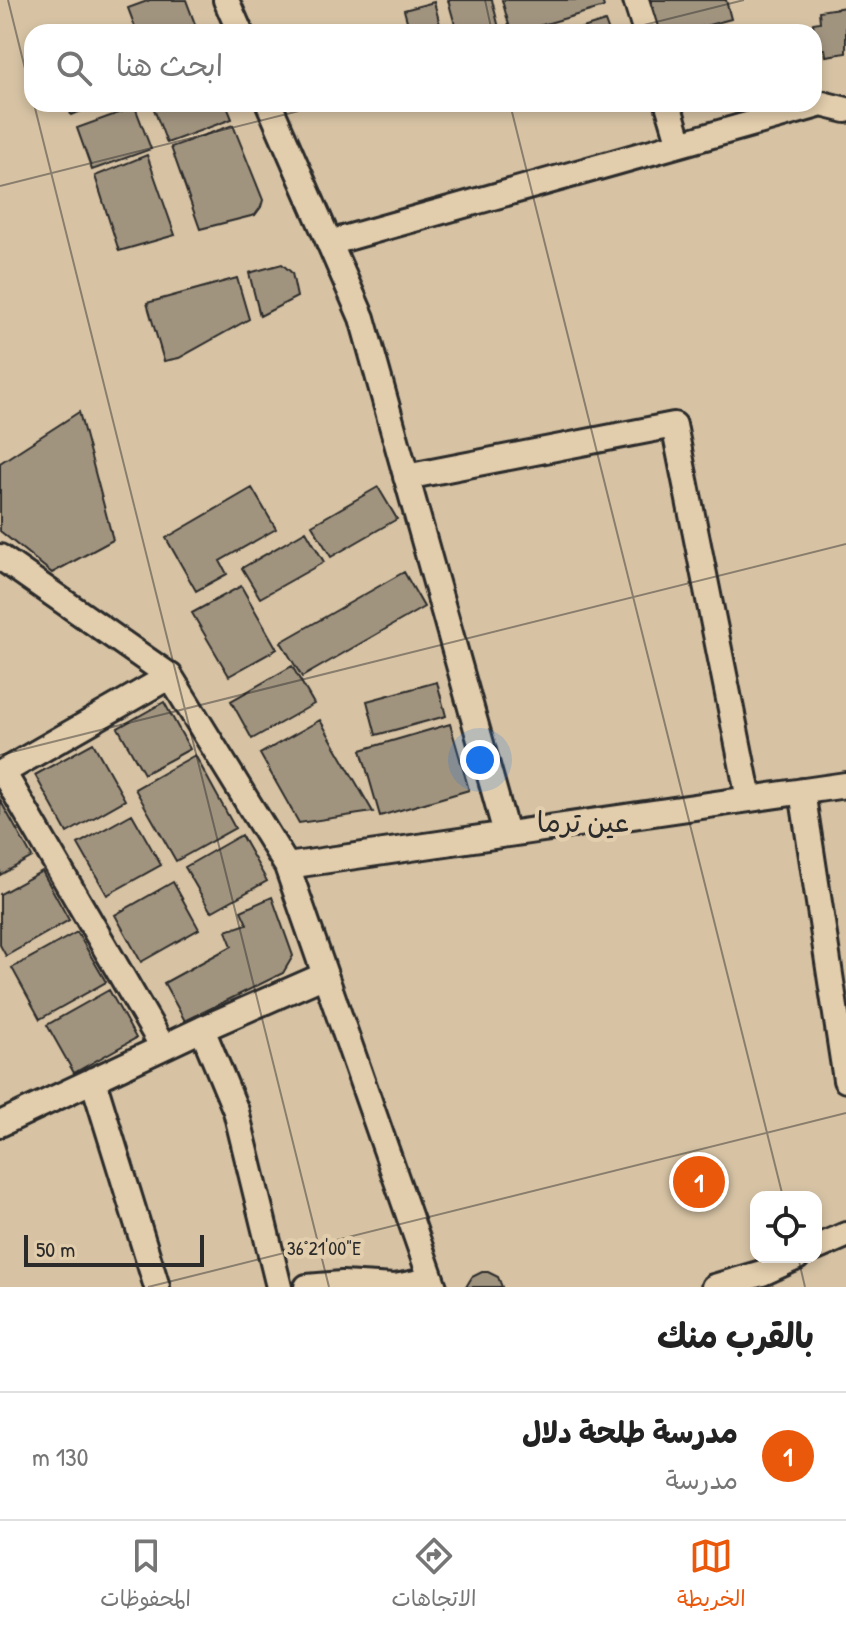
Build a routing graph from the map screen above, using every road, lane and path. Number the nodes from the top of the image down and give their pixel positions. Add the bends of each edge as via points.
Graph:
1 (226, 0) edge
2 (636, 0) edge
3 (236, 24) edge
4 (644, 24) edge
5 (822, 104) edge
6 (846, 110) edge
7 (272, 112) edge
8 (670, 112) edge
9 (794, 112) edge
10 (680, 144) junction
11 (329, 243) junction
12 (406, 477) junction
13 (0, 557) edge
14 (170, 676) junction
15 (846, 785) edge
16 (802, 791) junction
17 (749, 799) junction
18 (506, 833) junction
19 (287, 866) junction
20 (325, 975) junction
21 (202, 1029) junction
22 (163, 1047) junction
23 (93, 1080) junction
24 (846, 1080) edge
25 (0, 1124) edge
26 (846, 1235) edge
27 (822, 1245) edge
28 (784, 1263) edge
29 (432, 1283) edge
30 (157, 1287) edge
31 (279, 1287) edge
32 (307, 1287) edge
33 (714, 1287) edge

1 - 3 street
2 - 4 street
5 - 6 street
7 - 11 street
8 - 10 street
9 - 10 street
10 - 11 street
11 - 12 street via 362,318
12 - 17 street via 674,425
12 - 18 street
13 - 14 street
14 - 19 street
14 - 22 street via 3,772
15 - 16 street
16 - 17 street
16 - 24 street
17 - 18 street
18 - 19 street
19 - 20 street
20 - 21 street
20 - 29 street
21 - 22 street
21 - 31 street via 236,1111
22 - 23 street
23 - 25 street
23 - 30 street
26 - 27 street
28 - 33 street
29 - 32 street

